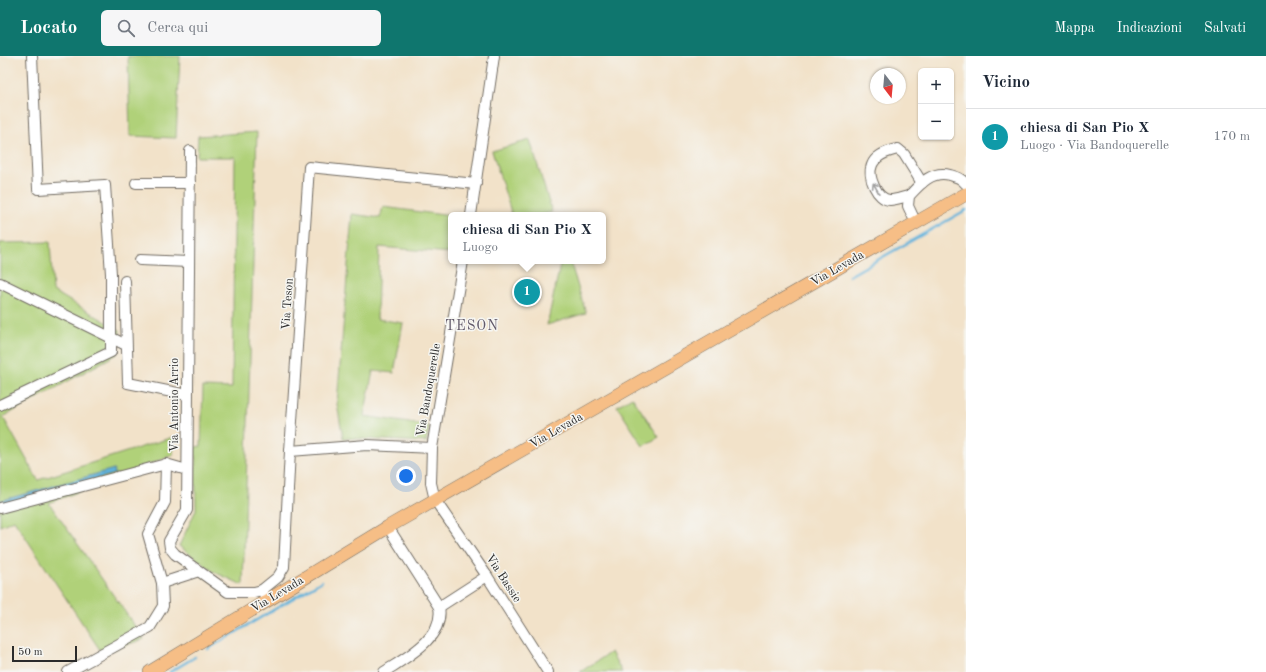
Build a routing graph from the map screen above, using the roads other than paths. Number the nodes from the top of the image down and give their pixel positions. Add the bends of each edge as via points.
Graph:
1 (32, 56) edge
2 (494, 56) edge
3 (190, 151) dead end
4 (136, 183) dead end
5 (190, 183) junction
6 (922, 183) junction
7 (476, 184) junction
8 (966, 184) edge
9 (966, 194) edge
10 (909, 196) junction
11 (471, 212) edge
12 (916, 223) junction
13 (140, 260) dead end
14 (189, 262) junction
15 (463, 264) edge
16 (124, 281) dead end
17 (0, 283) edge
18 (111, 338) junction
19 (126, 345) junction
20 (188, 395) junction
21 (0, 405) edge
22 (432, 448) junction
23 (290, 451) junction
24 (166, 464) junction
25 (187, 470) junction
26 (435, 500) junction
27 (0, 508) edge
28 (388, 527) junction
29 (199, 571) junction
30 (487, 576) junction
31 (162, 583) junction
32 (264, 595) junction
33 (439, 607) junction
34 (68, 672) edge
35 (150, 672) edge
36 (384, 672) edge
37 (548, 672) edge

1 - 18 street via 38,189 105,185 111,274
2 - 7 street
3 - 5 street, Via Antonio Arrio
4 - 5 street
5 - 14 street, Via Antonio Arrio
6 - 8 street via 934,174 945,173 960,177
6 - 10 street
10 -> 6 street via 890,200 883,198 874,187 870,173 877,158 890,150 898,149 904,154
7 - 11 street
7 - 23 street, Via Teson via 309,167
9 - 12 main road, Via Levada
10 - 12 street via 908,206
12 - 26 main road, Via Levada
13 - 14 street
14 - 20 street, Via Antonio Arrio
15 - 22 street, Via Bandoquerelle
16 - 19 street
17 - 18 street
18 - 19 street
18 - 21 street via 111,352
19 - 20 street via 128,383
20 - 25 street, Via Antonio Arrio
22 - 23 street via 367,445
22 - 26 street, Via Bandoquerelle via 431,483
23 - 32 street, Via Teson via 284,567
24 - 25 street
24 - 27 street
24 - 31 street via 165,502 148,534
25 - 29 street, Via Antonio Arrio via 187,510 169,541 170,548 175,554
26 - 28 main road, Via Levada
26 - 30 street, Via Bassie
28 - 32 main road, Via Levada
28 - 33 street
29 - 31 street
29 - 32 street, Via Antonio Arrio via 228,592 254,592
30 - 33 street
30 - 37 street, Via Bassie
31 - 34 street via 163,606 150,627
32 - 35 main road, Via Levada
33 - 36 street via 437,627 422,647

